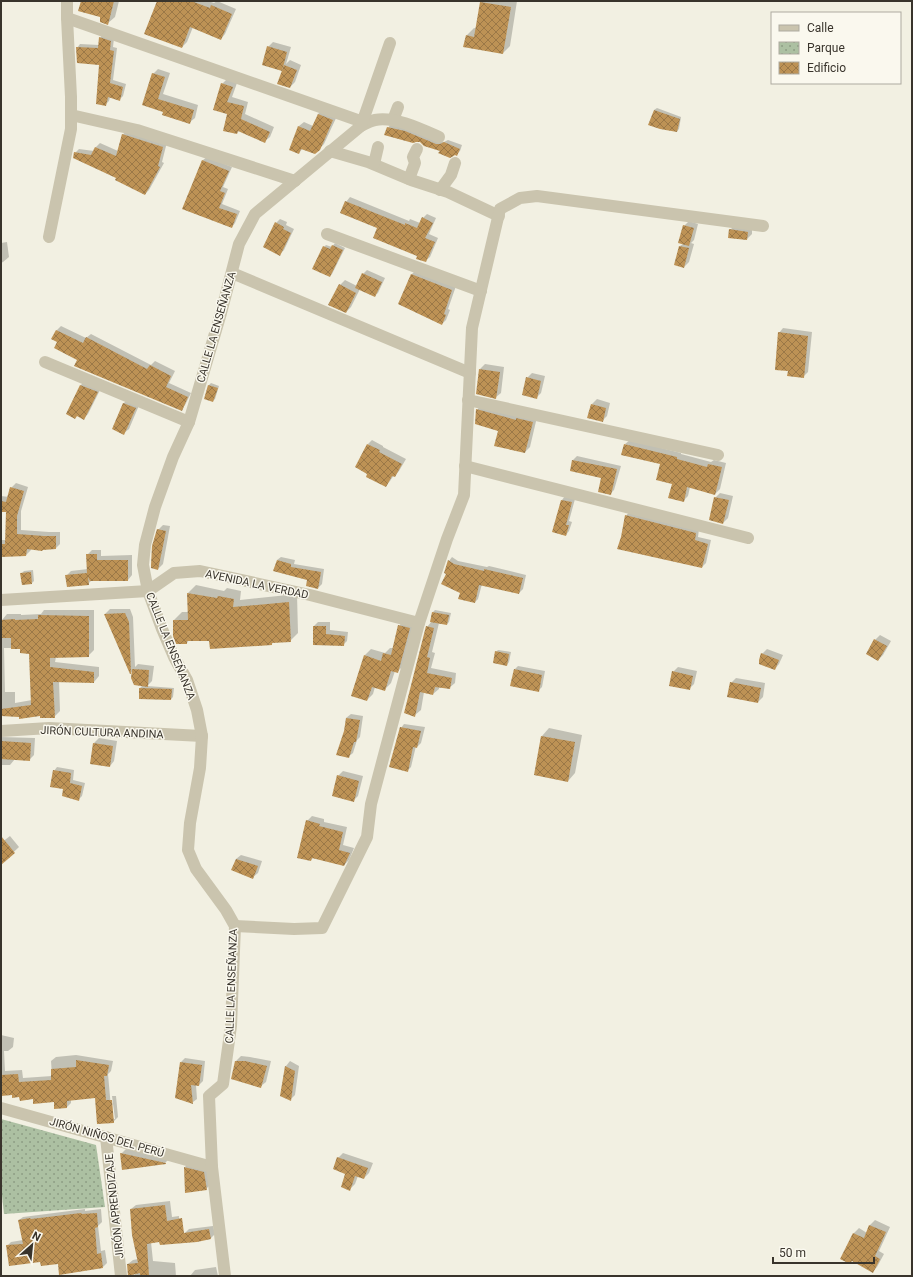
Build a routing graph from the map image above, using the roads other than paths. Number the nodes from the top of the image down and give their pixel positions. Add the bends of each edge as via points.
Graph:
1 (67, 1) edge
2 (67, 18) junction
3 (390, 43) dead end
4 (398, 107) dead end
5 (71, 115) junction
6 (393, 120) junction
7 (362, 124) junction
8 (439, 137) dead end
9 (378, 147) dead end
10 (417, 150) dead end
11 (330, 151) junction
12 (455, 163) dead end
13 (374, 164) junction
14 (409, 178) junction
15 (295, 181) junction
16 (440, 190) junction
17 (499, 216) junction
18 (763, 226) dead end
19 (327, 234) dead end
20 (49, 237) dead end
21 (232, 273) junction
22 (481, 291) junction
23 (45, 362) dead end
24 (470, 373) junction
25 (468, 400) junction
26 (189, 422) junction
27 (718, 455) dead end
28 (465, 466) junction
29 (748, 538) dead end
30 (148, 590) junction
31 (1, 600) edge
32 (419, 623) junction
33 (1, 731) edge
34 (202, 736) junction
35 (235, 926) junction
36 (1, 1108) edge
37 (106, 1137) junction
38 (212, 1167) junction
39 (121, 1276) edge
40 (225, 1276) edge

1 - 2 street
2 - 5 street
2 - 7 street
3 - 7 street
4 - 6 street
5 - 15 street via 137,130
5 - 20 street via 71,129
6 - 7 street via 374,120
6 - 8 street
7 - 11 street, CALLE LA ENSEÑANZA
9 - 13 street
10 - 14 street
11 - 13 street
11 - 15 street, CALLE LA ENSEÑANZA
12 - 16 street via 451,175
13 - 14 street
14 - 16 street
15 - 21 street, CALLE LA ENSEÑANZA via 255,214 239,244
16 - 17 street
17 - 18 street via 500,209 520,198 537,196
17 - 22 street
19 - 22 street
21 - 24 street
21 - 26 street, CALLE LA ENSEÑANZA
22 - 24 street via 472,328
23 - 26 street
24 - 25 street
25 - 27 street
25 - 28 street
26 - 30 street, CALLE LA ENSEÑANZA via 173,457 145,545 143,565
28 - 29 street
28 - 32 street via 464,495
30 - 31 street, AVENIDA LA VERDAD
30 - 32 street, AVENIDA LA VERDAD via 174,573 200,571 310,595
30 - 34 street, CALLE LA ENSEÑANZA via 174,657 187,680
32 - 35 street via 371,804 367,837 322,928
33 - 34 street, JIRÓN CULTURA ANDINA via 49,728
34 - 35 street, CALLE LA ENSEÑANZA via 188,850 196,869
35 - 38 street, CALLE LA ENSEÑANZA via 231,1026 223,1084 209,1096
36 - 37 street, JIRÓN NIÑOS DEL PERÚ
37 - 38 street, JIRÓN NIÑOS DEL PERÚ
37 - 39 street, JIRÓN APRENDIZAJE
38 - 40 street, CALLE LA ENSEÑANZA

